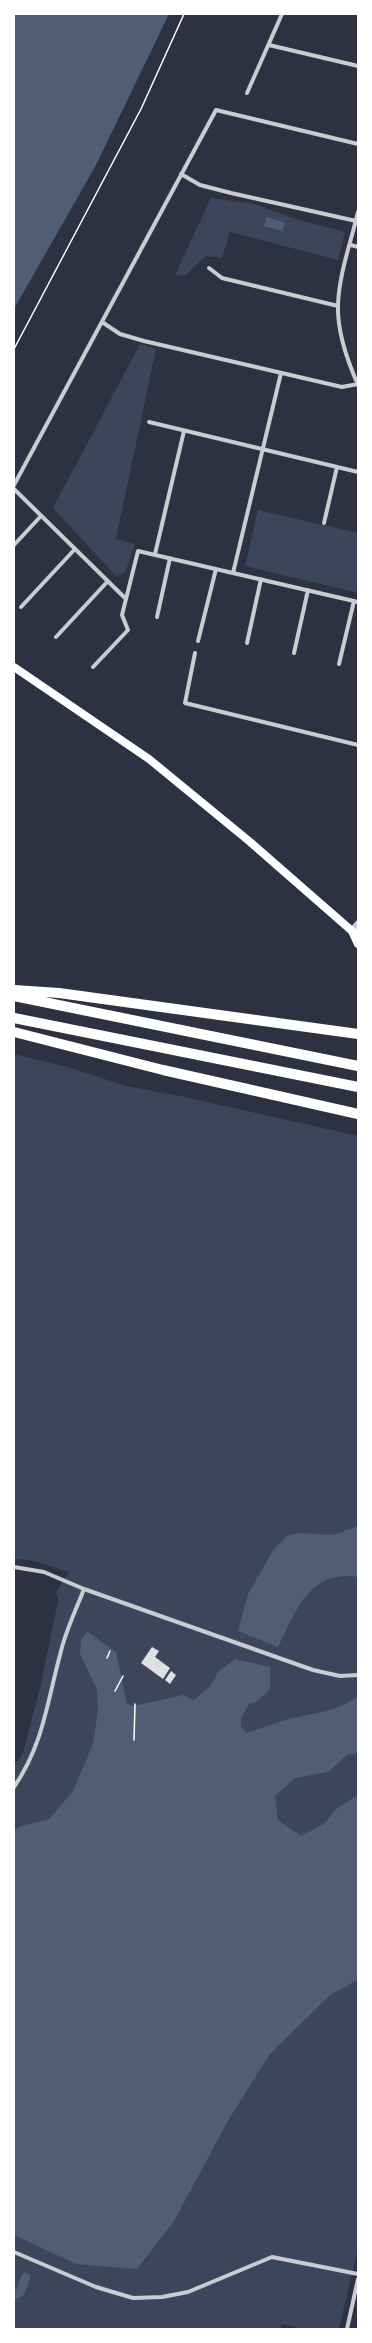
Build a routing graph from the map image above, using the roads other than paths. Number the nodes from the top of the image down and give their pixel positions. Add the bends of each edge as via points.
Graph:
1 (282, 14) edge
2 (269, 45) junction
3 (358, 66) edge
4 (247, 93) dead end
5 (358, 144) edge
6 (181, 174) junction
7 (358, 212) edge
8 (356, 221) junction
9 (351, 245) junction
10 (358, 247) edge
11 (209, 268) dead end
12 (338, 306) junction
13 (102, 322) junction
14 (281, 373) junction
15 (358, 384) edge
16 (149, 422) dead end
17 (184, 430) junction
18 (263, 449) junction
19 (337, 467) junction
20 (358, 472) edge
21 (14, 485) edge
22 (14, 489) edge
23 (40, 516) junction
24 (324, 522) dead end
25 (14, 544) edge
26 (74, 549) junction
27 (155, 554) junction
28 (170, 558) junction
29 (216, 569) junction
30 (233, 573) junction
31 (261, 579) junction
32 (108, 581) junction
33 (308, 590) junction
34 (125, 598) junction
35 (356, 601) edge
36 (21, 606) dead end
37 (157, 617) dead end
38 (56, 637) dead end
39 (198, 641) dead end
40 (247, 643) dead end
41 (196, 652) dead end
42 (294, 653) dead end
43 (339, 664) dead end
44 (14, 667) edge
45 (92, 667) dead end
46 (358, 745) edge
47 (358, 924) edge
48 (355, 933) edge
49 (358, 944) edge
50 (14, 990) edge
51 (14, 996) edge
52 (14, 1018) edge
53 (14, 1032) edge
54 (358, 1034) edge
55 (358, 1066) edge
56 (358, 1087) edge
57 (358, 1114) edge
58 (14, 1568) edge
59 (84, 1589) junction
60 (358, 1675) edge
61 (14, 1788) edge
62 (14, 2252) edge
63 (358, 2274) edge
64 (358, 2279) edge
65 (347, 2329) edge

1 - 2 street
2 - 3 street
2 - 4 street
5 - 6 street via 216,110
6 - 8 street via 200,185
6 - 13 street
7 - 8 street
8 - 9 street
9 - 10 street
9 - 12 street via 339,290
11 - 12 street via 222,278
12 - 15 street via 344,347
13 - 14 street via 120,334 144,341
13 - 21 street
14 - 15 street via 342,387
14 - 18 street
16 - 17 street
17 - 18 street
17 - 27 street
18 - 19 street
18 - 30 street
19 - 20 street
19 - 24 street
22 - 23 street
23 - 25 street
23 - 26 street
26 - 32 street
26 - 36 street
27 - 28 street
27 - 34 street via 138,551
28 - 29 street
28 - 37 street
29 - 30 street
29 - 39 street
30 - 31 street
31 - 33 street
31 - 40 street
32 - 34 street
32 - 38 street
33 - 35 street
33 - 42 street
34 - 45 street via 122,615 128,630
35 - 43 street
41 - 46 street via 185,703
44 - 48 main road via 149,759
47 - 48 street
48 - 49 main road
50 - 54 highway via 59,993
51 - 55 highway
52 - 56 highway
53 - 57 highway via 163,1070
58 - 59 street via 44,1572
59 - 60 street via 313,1670 340,1676
59 - 61 street via 60,1654 44,1724 23,1774
62 - 63 street via 96,2287 133,2298 162,2297 188,2292 272,2257
64 - 65 street

